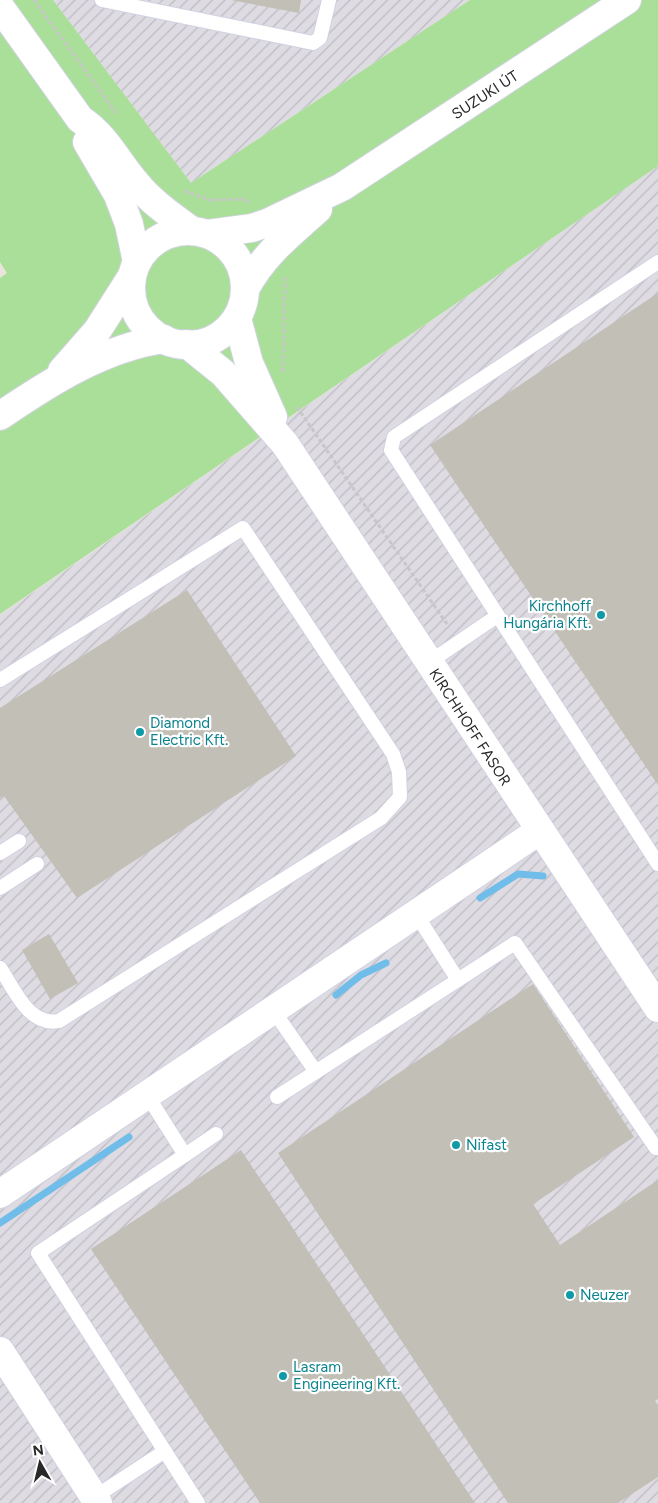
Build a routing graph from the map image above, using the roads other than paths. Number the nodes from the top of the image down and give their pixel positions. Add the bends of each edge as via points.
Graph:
1 (102, 0) edge
2 (329, 0) edge
3 (627, 0) edge
4 (0, 7) edge
5 (80, 120) junction
6 (200, 232) junction
7 (270, 235) junction
8 (658, 262) edge
9 (135, 269) junction
10 (245, 289) junction
11 (237, 318) junction
12 (176, 342) junction
13 (52, 381) junction
14 (0, 416) edge
15 (285, 444) junction
16 (497, 616) junction
17 (428, 663) junction
18 (0, 680) edge
19 (539, 831) junction
20 (19, 841) dead end
21 (0, 853) edge
22 (37, 864) dead end
23 (658, 864) edge
24 (0, 888) edge
25 (416, 914) junction
26 (0, 968) edge
27 (458, 980) junction
28 (658, 1008) edge
29 (273, 1010) junction
30 (316, 1072) junction
31 (147, 1095) junction
32 (277, 1097) dead end
33 (216, 1134) dead end
34 (657, 1148) edge
35 (185, 1155) junction
36 (0, 1194) edge
37 (0, 1351) edge
38 (165, 1451) junction
39 (93, 1501) edge
40 (198, 1503) edge

1 - 2 lane via 313,43 320,38
3 - 7 street, SUZUKI ÚT
4 - 5 street
5 - 6 street via 98,131 136,184 155,203
5 - 9 street via 86,140 118,195 129,224
6 - 7 street
6 - 9 street via 173,232 156,240 144,251
6 - 10 street via 224,243 236,256 243,272
7 - 10 street, SUZUKI ÚT via 263,259
8 - 16 lane via 394,437 391,450
9 - 12 street via 132,296 138,314 149,329
9 - 13 street via 98,331
10 - 11 street
11 - 12 street via 226,331 199,344
11 - 15 street, KIRCHHOFF FASOR via 249,363
12 - 13 street via 122,348
12 - 15 street, KIRCHHOFF FASOR via 223,373
13 - 14 street
15 - 17 street, KIRCHHOFF FASOR
16 - 17 lane
16 - 23 lane
17 - 19 street, KIRCHHOFF FASOR
18 - 26 lane via 243,528 393,754 399,772 400,797 381,818 59,1021 42,1021 32,1015
19 - 25 street
19 - 28 street, KIRCHHOFF FASOR
20 - 21 lane
22 - 24 lane
25 - 27 lane
25 - 29 street
27 - 30 lane
27 - 34 lane via 516,943
29 - 30 lane
29 - 31 street
30 - 32 lane
31 - 35 lane
31 - 36 street
33 - 35 lane
35 - 38 lane via 38,1253
37 - 39 street
38 - 39 lane
38 - 40 lane

